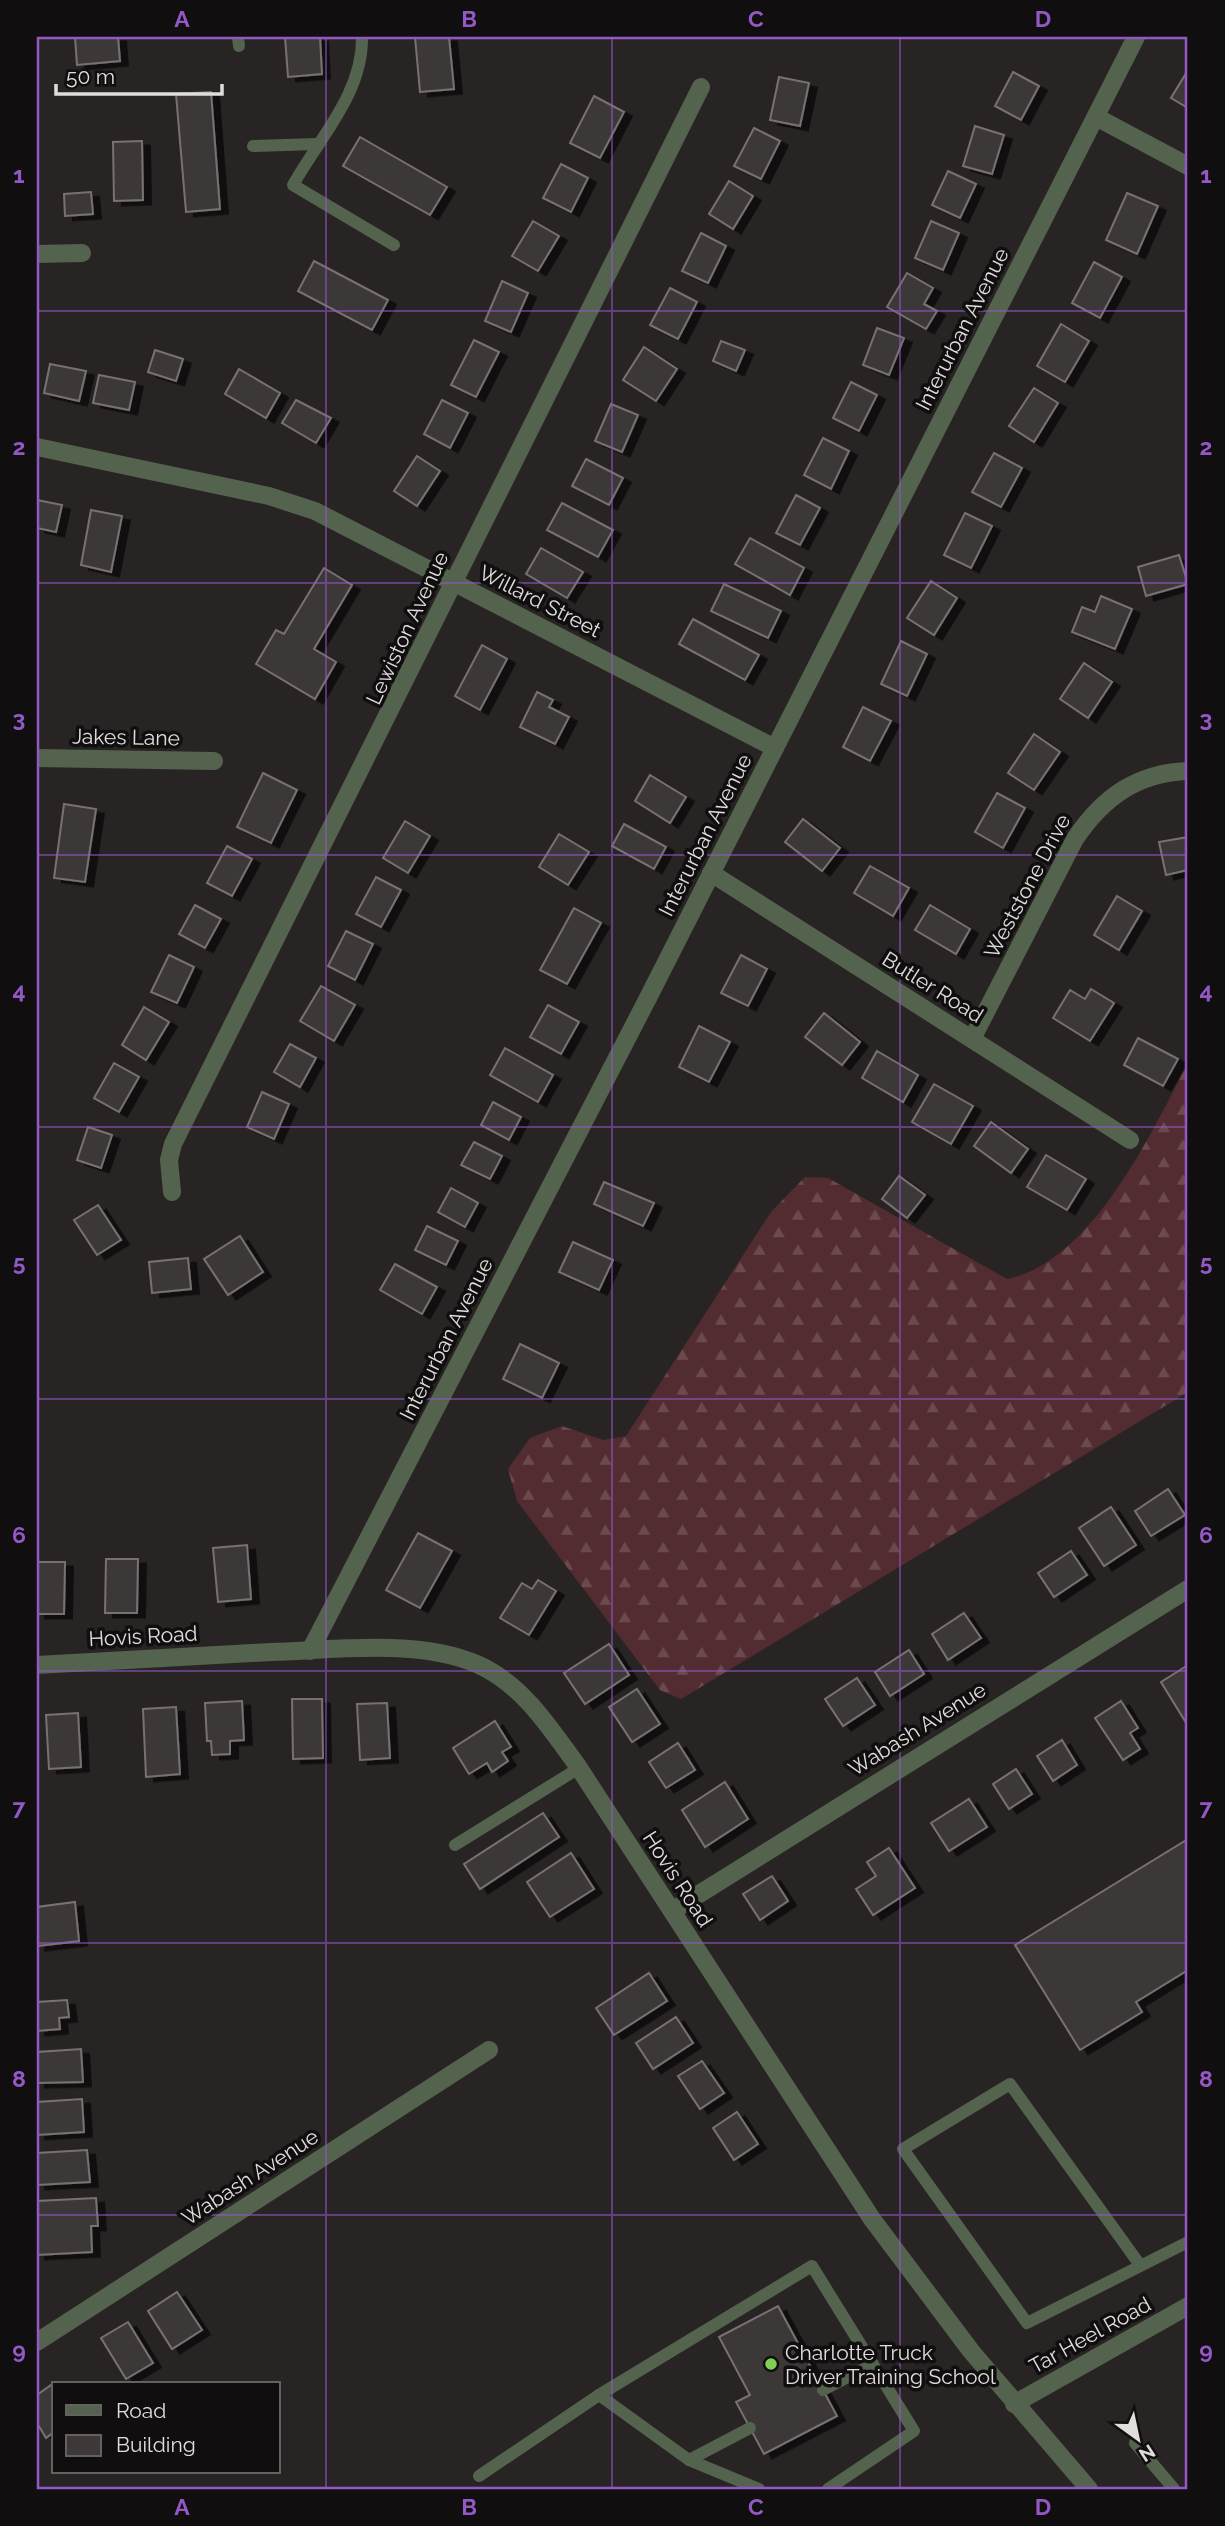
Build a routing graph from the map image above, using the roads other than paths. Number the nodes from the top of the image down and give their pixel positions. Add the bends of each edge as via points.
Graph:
1 (362, 37) edge
2 (1136, 37) edge
3 (701, 87) dead end
4 (1096, 117) junction
5 (317, 144) junction
6 (253, 146) dead end
7 (1188, 166) edge
8 (394, 245) dead end
9 (82, 253) dead end
10 (37, 254) edge
11 (37, 447) edge
12 (453, 582) junction
13 (775, 748) junction
14 (37, 758) edge
15 (214, 761) dead end
16 (1188, 771) edge
17 (711, 873) junction
18 (972, 1039) junction
19 (1130, 1140) dead end
20 (172, 1192) dead end
21 (1188, 1588) edge
22 (310, 1651) junction
23 (37, 1665) edge
24 (579, 1768) junction
25 (455, 1845) dead end
26 (672, 1911) junction
27 (489, 2050) dead end
28 (1188, 2242) edge
29 (1140, 2265) junction
30 (1188, 2306) edge
31 (37, 2342) edge
32 (873, 2364) junction
33 (823, 2390) dead end
34 (599, 2395) junction
35 (1014, 2404) junction
36 (750, 2428) dead end
37 (1135, 2443) dead end
38 (689, 2460) junction
39 (479, 2476) dead end
40 (759, 2489) edge
41 (828, 2489) edge
42 (1089, 2489) edge
43 (1174, 2489) edge

1 - 5 lane via 363,61 346,102
2 - 4 street, Interurban Avenue
3 - 12 street, Lewiston Avenue
4 - 7 street
4 - 13 street, Interurban Avenue
5 - 6 lane
5 - 8 lane via 293,185
9 - 10 street
11 - 12 street, Willard Street via 269,496 315,511
12 - 13 street, Willard Street
12 - 20 street, Lewiston Avenue via 389,719 173,1144 169,1160
13 - 17 street, Interurban Avenue
14 - 15 street, Jakes Lane
16 - 18 street, Weststone Drive via 1164,772 1136,781 1091,815
17 - 18 street, Butler Road
17 - 22 street, Interurban Avenue
18 - 19 street, Butler Road
21 - 26 street, Wabash Avenue
22 - 23 street, Hovis Road
22 - 24 street, Hovis Road via 403,1649 472,1662 500,1677 527,1700
24 - 25 lane
24 - 26 street, Hovis Road
26 - 35 street, Hovis Road via 872,2218
27 - 31 street, Wabash Avenue
28 - 29 lane
29 - 29 lane via 1027,2323 903,2149 1010,2084
30 - 35 street, Tar Heel Road
32 - 33 lane
32 - 34 lane via 812,2266
32 - 41 lane via 914,2431
34 - 38 lane
34 - 39 lane
35 - 42 street, Hovis Road
36 - 38 lane
37 - 43 lane
38 - 40 lane

